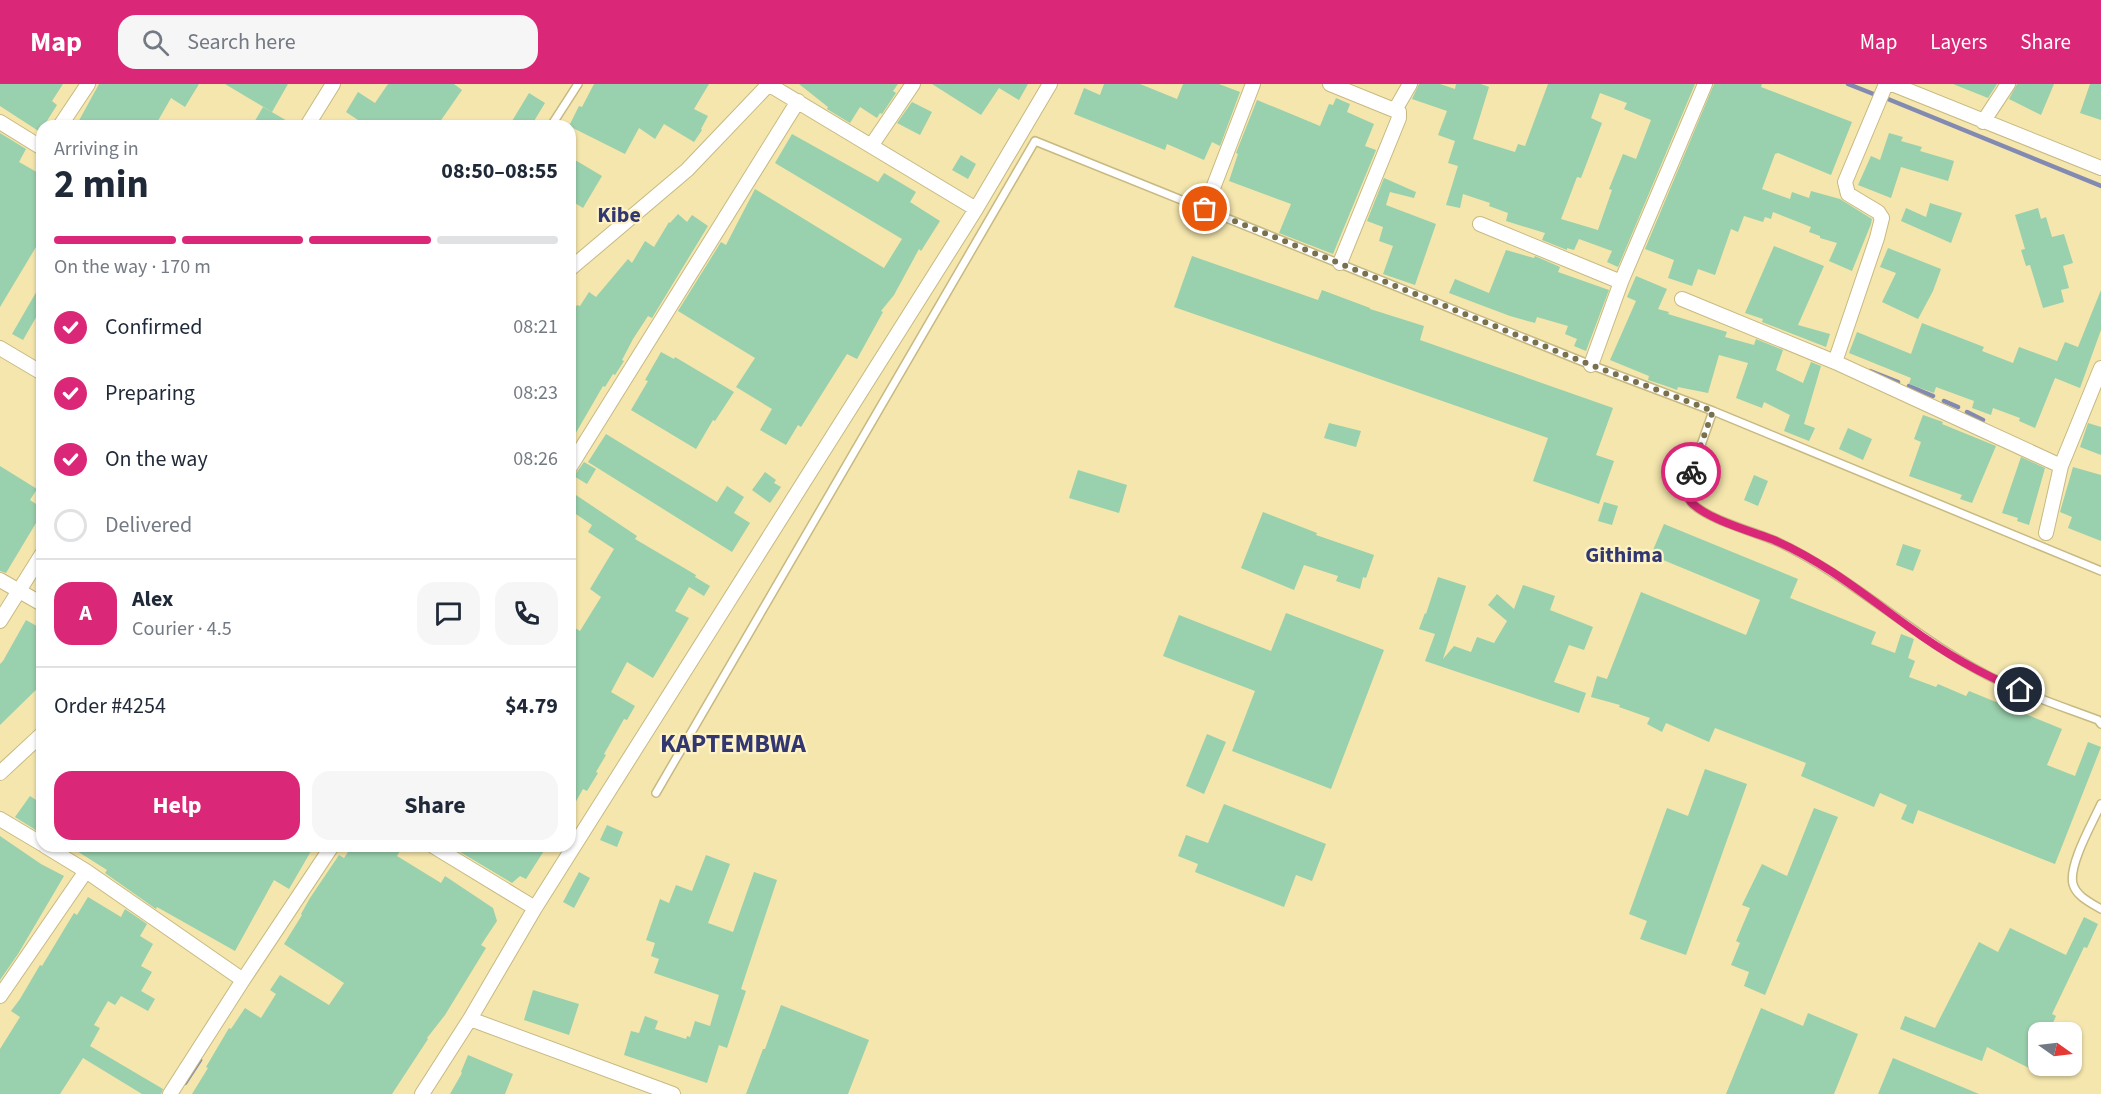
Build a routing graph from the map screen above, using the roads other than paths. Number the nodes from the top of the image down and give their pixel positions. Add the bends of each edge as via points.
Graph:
1 (88, 84) edge
2 (333, 84) edge
3 (578, 84) edge
4 (768, 84) edge
5 (913, 84) edge
6 (1050, 84) edge
7 (1253, 84) edge
8 (1330, 84) edge
9 (1410, 84) edge
10 (1705, 84) edge
11 (1886, 84) edge
12 (1892, 84) edge
13 (2008, 84) edge
14 (798, 101) junction
15 (1395, 110) junction
16 (64, 120) edge
17 (311, 120) edge
18 (555, 120) edge
19 (0, 122) edge
20 (1983, 122) junction
21 (36, 144) edge
22 (871, 146) junction
23 (2101, 168) edge
24 (976, 209) junction
25 (1205, 209) junction
26 (1480, 224) dead end
27 (1340, 263) junction
28 (576, 264) edge
29 (1622, 282) junction
30 (1682, 299) dead end
31 (0, 348) edge
32 (1835, 362) junction
33 (1591, 365) junction
34 (2101, 368) edge
35 (36, 369) edge
36 (1713, 411) junction
37 (576, 457) edge
38 (2061, 466) junction
39 (2046, 533) dead end
40 (36, 564) edge
41 (2101, 571) edge
42 (0, 580) edge
43 (19, 591) junction
44 (36, 601) edge
45 (0, 621) edge
46 (2101, 724) edge
47 (36, 740) edge
48 (0, 773) edge
49 (656, 793) dead end
50 (2101, 804) edge
51 (0, 819) edge
52 (36, 841) edge
53 (576, 843) edge
54 (55, 852) edge
55 (328, 852) edge
56 (443, 852) edge
57 (570, 852) edge
58 (86, 871) junction
59 (535, 908) junction
60 (2101, 909) edge
61 (243, 980) junction
62 (0, 996) edge
63 (470, 1019) junction
64 (170, 1094) edge
65 (422, 1094) edge
66 (673, 1094) edge

1 - 16 street
2 - 17 street
3 - 18 lane
4 - 14 street
4 - 28 street via 687,170
5 - 22 street
6 - 24 street
7 - 25 street
8 - 15 street
9 - 15 street
10 - 29 street
11 - 32 street via 1845,182 1848,194 1882,218
12 - 20 street
13 - 20 street
14 - 22 street
14 - 37 street
15 - 27 street via 1399,118
19 - 21 street
20 - 23 street
22 - 24 street
24 - 53 street
25 - 27 lane
25 - 49 lane via 1035,141
26 - 29 street
27 - 33 lane
29 - 33 street
30 - 32 street
31 - 35 street
32 - 38 street
33 - 36 lane
34 - 38 street
36 - 41 lane
36 - 46 lane via 1687,485 1691,502 1712,516 1810,559 1971,666
38 - 39 street
40 - 43 street
42 - 43 street
43 - 44 street
43 - 45 street
47 - 48 street
50 - 60 lane via 2072,869 2073,885 2083,898
51 - 52 street
54 - 58 street
55 - 61 street
56 - 59 street
57 - 59 street
58 - 61 street
58 - 62 street
59 - 63 street
61 - 64 street
63 - 65 street
63 - 66 street

